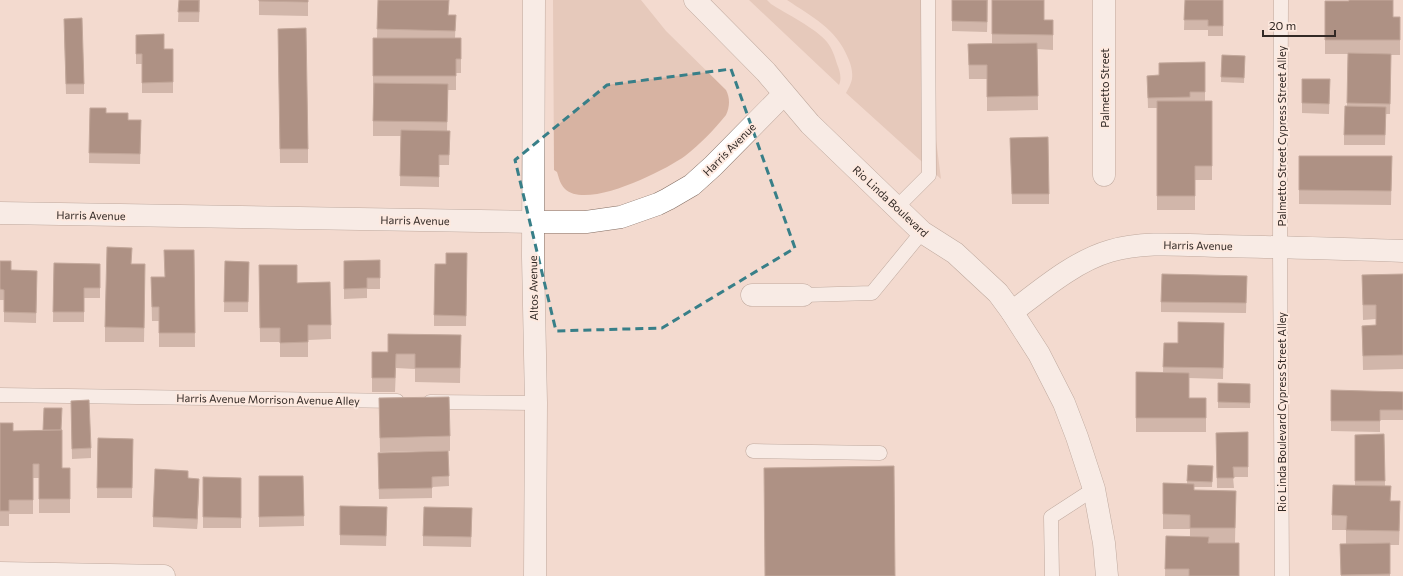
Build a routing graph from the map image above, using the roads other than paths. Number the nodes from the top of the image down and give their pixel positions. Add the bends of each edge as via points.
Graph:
1 (534, 0) edge
2 (695, 0) edge
3 (928, 0) edge
4 (1104, 0) edge
5 (1281, 0) edge
6 (784, 94) junction
7 (1104, 175) dead end
8 (897, 207) junction
9 (0, 213) edge
10 (533, 222) junction
11 (922, 232) junction
12 (1280, 247) junction
13 (1403, 252) edge
14 (752, 295) dead end
15 (803, 295) joint
16 (1012, 312) junction
17 (0, 395) edge
18 (536, 403) junction
19 (753, 451) dead end
20 (880, 453) dead end
21 (1094, 489) junction
22 (0, 573) edge
23 (164, 576) edge
24 (535, 576) edge
25 (1052, 576) edge
26 (1107, 576) edge
27 (1282, 576) edge

1 - 10 street, Altos Avenue
2 - 6 street, Rio Linda Boulevard via 766,72
3 - 8 lane via 929,175
4 - 7 street, Palmetto Street
5 - 12 lane, Palmetto Street Cypress Street Alley
6 - 8 street, Rio Linda Boulevard via 810,124
6 - 10 street, Harris Avenue via 713,166 692,185 668,199 620,217 586,222
8 - 11 street, Rio Linda Boulevard
9 - 10 street, Harris Avenue
10 - 18 street, Altos Avenue
11 - 15 lane via 872,293
11 - 16 street, Rio Linda Boulevard via 955,253 998,293
12 - 13 street, Harris Avenue
12 - 16 street, Harris Avenue via 1158,245 1133,246 1109,251 1087,260
12 - 27 lane, Rio Linda Boulevard Cypress Street Alley
14 - 15 street
16 - 21 street, Rio Linda Boulevard via 1064,403
17 - 18 lane, Harris Avenue Morrison Avenue Alley
18 - 24 street, Altos Avenue
19 - 20 lane
21 - 25 lane via 1051,517
21 - 26 street, Rio Linda Boulevard
22 - 23 street

